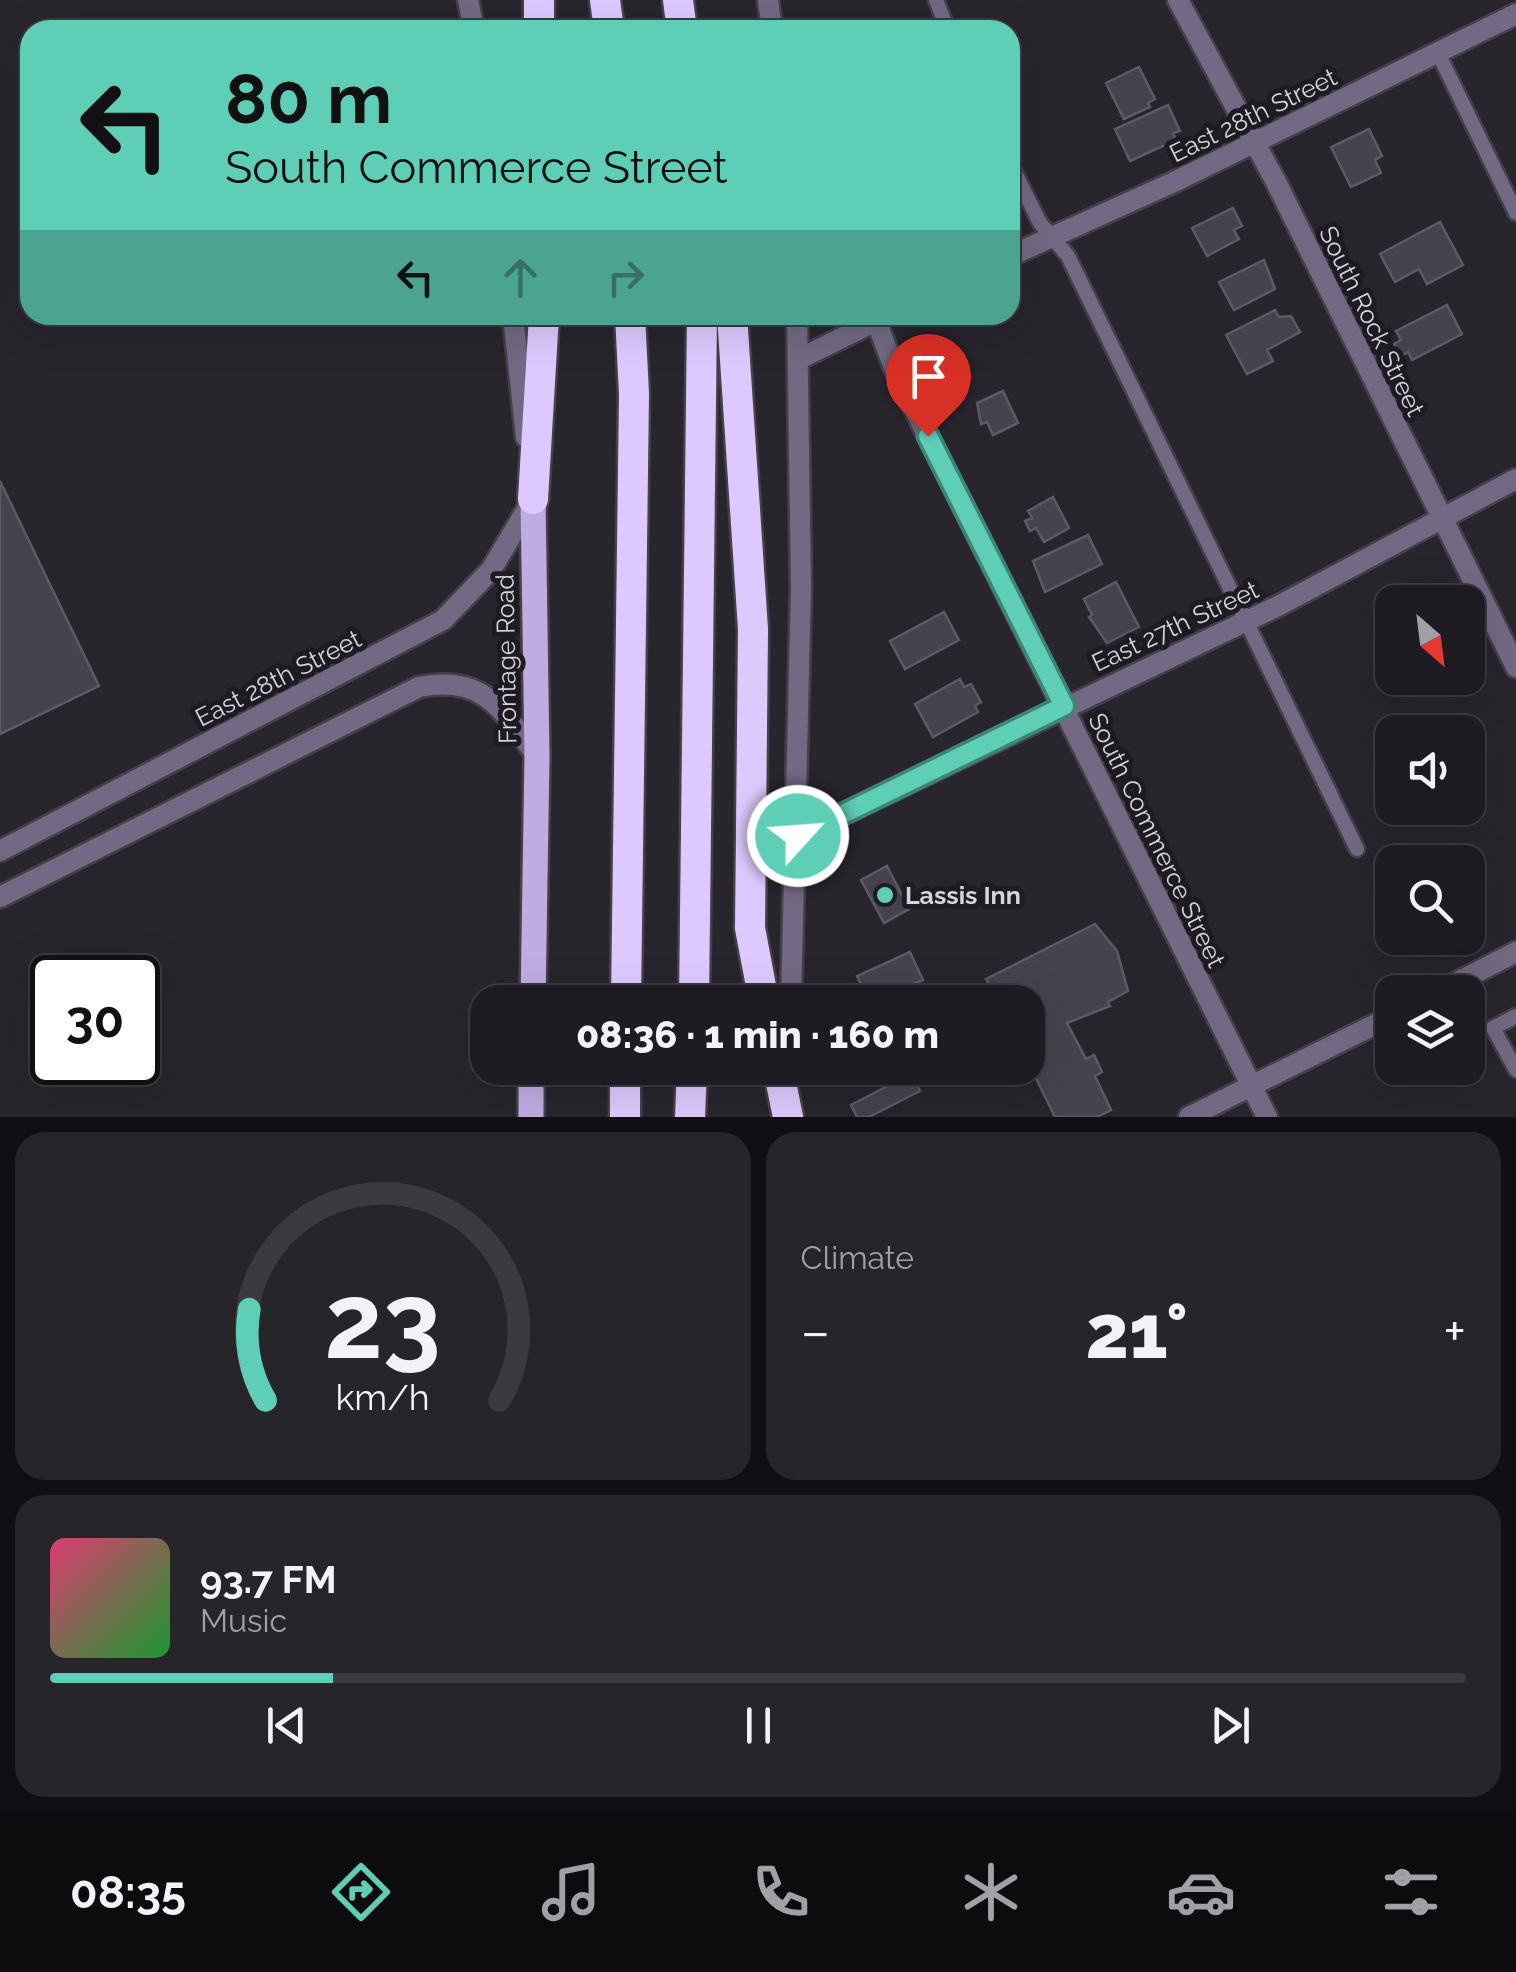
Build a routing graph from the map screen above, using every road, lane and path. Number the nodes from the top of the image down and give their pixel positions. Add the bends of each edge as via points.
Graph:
1 (1178, 0) edge
2 (1516, 14) edge
3 (1437, 52) junction
4 (1254, 142) junction
5 (1020, 181) edge
6 (1516, 213) edge
7 (1052, 238) junction
8 (1020, 252) edge
9 (513, 325) edge
10 (543, 325) edge
11 (631, 325) edge
12 (702, 325) edge
13 (733, 325) edge
14 (797, 325) edge
15 (864, 325) edge
16 (881, 325) edge
17 (799, 360) junction
18 (1516, 479) edge
19 (533, 498) junction
20 (1440, 516) junction
21 (1245, 620) junction
22 (1516, 668) edge
23 (1064, 706) junction
24 (537, 756) junction
25 (798, 836) junction
26 (1357, 849) dead end
27 (0, 851) edge
28 (0, 898) edge
29 (1514, 959) edge
30 (1477, 975) edge
31 (532, 985) edge
32 (626, 985) edge
33 (694, 985) edge
34 (761, 985) edge
35 (792, 985) edge
36 (1516, 1016) edge
37 (1375, 1025) edge
38 (1516, 1070) edge
39 (531, 1085) edge
40 (625, 1085) edge
41 (691, 1085) edge
42 (782, 1085) edge
43 (790, 1085) edge
44 (1252, 1088) junction
45 (530, 1117) edge
46 (625, 1117) edge
47 (690, 1117) edge
48 (789, 1117) edge
49 (1189, 1117) edge
50 (1267, 1117) edge

1 - 4 street, South Rock Street
2 - 3 street, East 28th Street
3 - 4 street, East 28th Street
3 - 6 lane
4 - 7 street, East 28th Street
4 - 20 street, South Rock Street
5 - 7 lane
7 - 8 street, East 28th Street
7 - 21 lane via 1068,256
9 - 19 street, Frontage Road
10 - 19 highway
11 - 32 highway
12 - 33 highway
13 - 34 highway via 754,629 750,928
14 - 17 street
15 - 17 street
16 - 23 street, South Commerce Street via 894,368
17 - 25 street
18 - 20 street, East 27th Street
19 - 24 main road, Frontage Road
19 - 27 street, East 28th Street via 491,570 443,620
20 - 21 street, East 27th Street
20 - 22 street, South Rock Street
21 - 23 street, East 27th Street
21 - 26 lane
23 - 25 street, East 27th Street
23 - 44 street, South Commerce Street
24 - 28 street via 506,714 472,687 420,686
24 - 31 main road, Frontage Road
25 - 35 street
29 - 30 street
36 - 38 lane via 1492,1028
37 - 44 street
39 - 45 main road
40 - 46 highway
41 - 47 highway
42 - 48 highway
43 - 48 street
44 - 49 street
44 - 50 street, South Commerce Street

